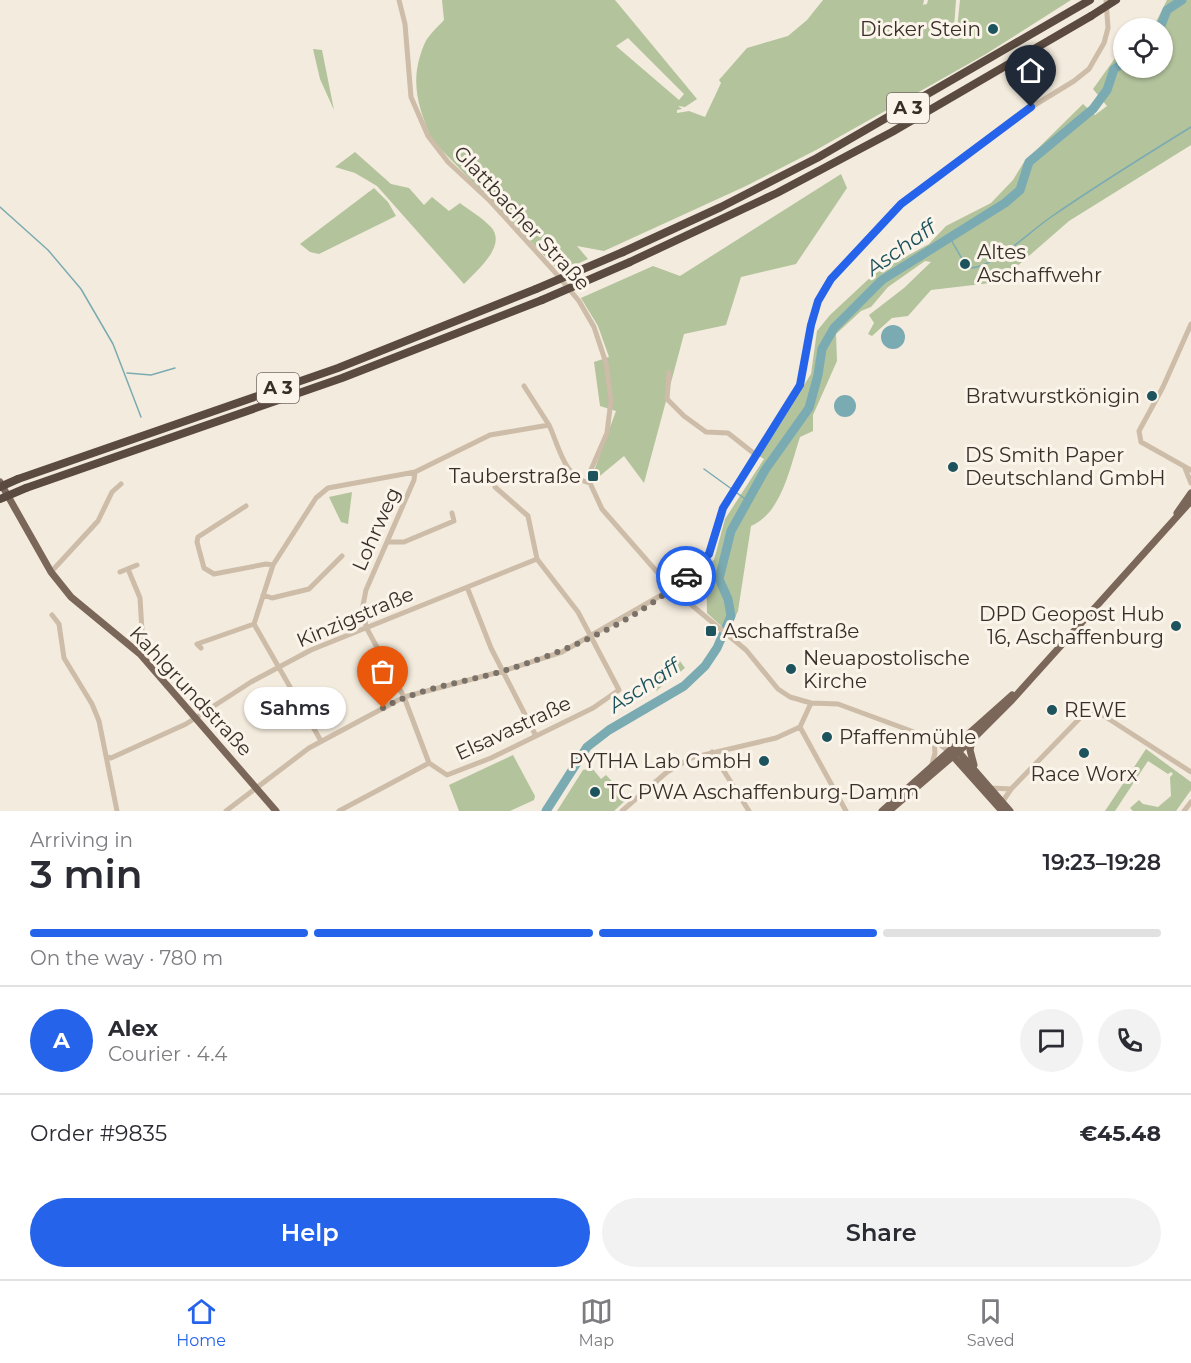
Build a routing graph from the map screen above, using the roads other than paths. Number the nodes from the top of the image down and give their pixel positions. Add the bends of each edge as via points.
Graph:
1 (399, 0) edge
2 (1089, 0) edge
3 (1106, 0) edge
4 (1116, 0) edge
5 (1191, 324) edge
6 (669, 373) dead end
7 (524, 386) dead end
8 (549, 425) junction
9 (756, 454) junction
10 (1191, 464) edge
11 (1184, 466) junction
12 (1191, 470) edge
13 (415, 472) junction
14 (0, 482) edge
15 (590, 483) junction
16 (1191, 483) edge
17 (121, 484) dead end
18 (0, 486) edge
19 (495, 487) dead end
20 (1191, 493) edge
21 (0, 499) edge
22 (1191, 501) edge
23 (246, 506) dead end
24 (1188, 508) edge
25 (452, 513) dead end
26 (389, 542) junction
27 (1152, 546) junction
28 (342, 556) dead end
29 (537, 559) junction
30 (137, 565) dead end
31 (273, 565) junction
32 (128, 569) junction
33 (51, 572) junction
34 (120, 572) dead end
35 (467, 587) junction
36 (672, 589) junction
37 (263, 595) junction
38 (52, 615) dead end
39 (254, 624) junction
40 (366, 627) junction
41 (592, 636) junction
42 (197, 643) dead end
43 (140, 654) junction
44 (277, 666) junction
45 (503, 671) junction
46 (1030, 681) junction
47 (404, 697) junction
48 (811, 703) junction
49 (196, 718) junction
50 (800, 727) junction
51 (536, 736) junction
52 (931, 739) junction
53 (973, 739) junction
54 (321, 741) junction
55 (950, 748) junction
56 (712, 752) junction
57 (956, 754) junction
58 (107, 758) junction
59 (429, 763) junction
60 (932, 764) junction
61 (976, 770) junction
62 (1191, 772) edge
63 (257, 788) junction
64 (992, 788) junction
65 (1011, 789) junction
66 (1003, 801) junction
67 (1191, 802) edge
68 (117, 811) edge
69 (226, 811) edge
70 (276, 811) edge
71 (339, 811) edge
72 (622, 811) edge
73 (749, 811) edge
74 (846, 811) edge
75 (882, 811) edge
76 (889, 811) edge
77 (1002, 811) edge
78 (1010, 811) edge
79 (1184, 811) edge

1 - 15 street, Glattbacher Straße via 405,24 411,97 428,136 448,162 553,270 579,301 594,327 606,363 612,400 607,433 591,464
2 - 18 highway, A 3, bridge via 827,153 623,252 338,368
3 - 9 street via 1106,36 1089,69 1015,117 901,204 831,279 818,301 800,385
4 - 21 highway, A 3, bridge via 892,132 777,193 630,262 342,378
5 - 11 street via 1139,431 1141,442
6 - 9 street via 667,399 684,416 706,432 728,433
7 - 8 street
8 - 13 street via 497,432
8 - 15 street via 569,469 581,481
9 - 36 street via 720,516 709,554
10 - 11 street
11 - 12 street
11 - 16 street
13 - 26 street, Lohrweg
13 - 31 street via 328,488 316,498
14 - 33 main road, Kahlgrundstraße
15 - 36 street via 602,509
17 - 33 street via 112,492 98,521
19 - 29 street via 528,516
20 - 27 main road
22 - 24 main road
23 - 31 street via 198,537 204,568 214,574
24 - 27 main road
25 - 26 street via 454,521 404,542
26 - 40 street, Lohrweg via 366,590
27 - 46 main road
28 - 37 street via 309,589 272,598
29 - 35 street, Kinzigstraße
29 - 41 street
30 - 32 street
31 - 37 street
32 - 34 street
32 - 43 street via 140,598
33 - 43 main road, Kahlgrundstraße via 71,597
35 - 40 street, Kinzigstraße
35 - 45 street
36 - 41 street
36 - 48 street via 746,650 778,689
37 - 39 street
38 - 58 street via 59,624 64,658 99,721
39 - 42 street
39 - 44 street
40 - 44 street, Kinzigstraße
40 - 47 street, Lohrweg
41 - 45 street via 562,652
41 - 51 street, Elsavastraße via 619,690 593,708
43 - 49 main road, Kahlgrundstraße
44 - 49 street, Kinzigstraße
44 - 54 street
45 - 47 street
45 - 51 street
46 - 53 main road
46 - 55 main road
47 - 54 street
47 - 59 street, Lohrweg
48 - 50 street
48 - 52 street via 838,704
49 - 58 street, Kinzigstraße via 164,736
49 - 63 main road, Kahlgrundstraße
50 - 56 street via 766,741
50 - 74 street
51 - 59 street, Elsavastraße via 447,775
52 - 55 street
52 - 60 street via 935,753
53 - 57 main road
53 - 61 main road via 970,755
54 - 63 street
55 - 57 main road
55 - 60 main road
56 - 72 street via 667,771
56 - 73 street
57 - 61 main road
57 - 76 main road
57 - 77 main road
58 - 68 street
59 - 71 street
60 - 75 main road
61 - 64 main road
62 - 65 street via 1098,712 1091,712 1081,717
63 - 69 street
63 - 70 main road, Kahlgrundstraße
64 - 65 street
64 - 66 main road
65 - 66 street
66 - 78 main road
67 - 79 street

